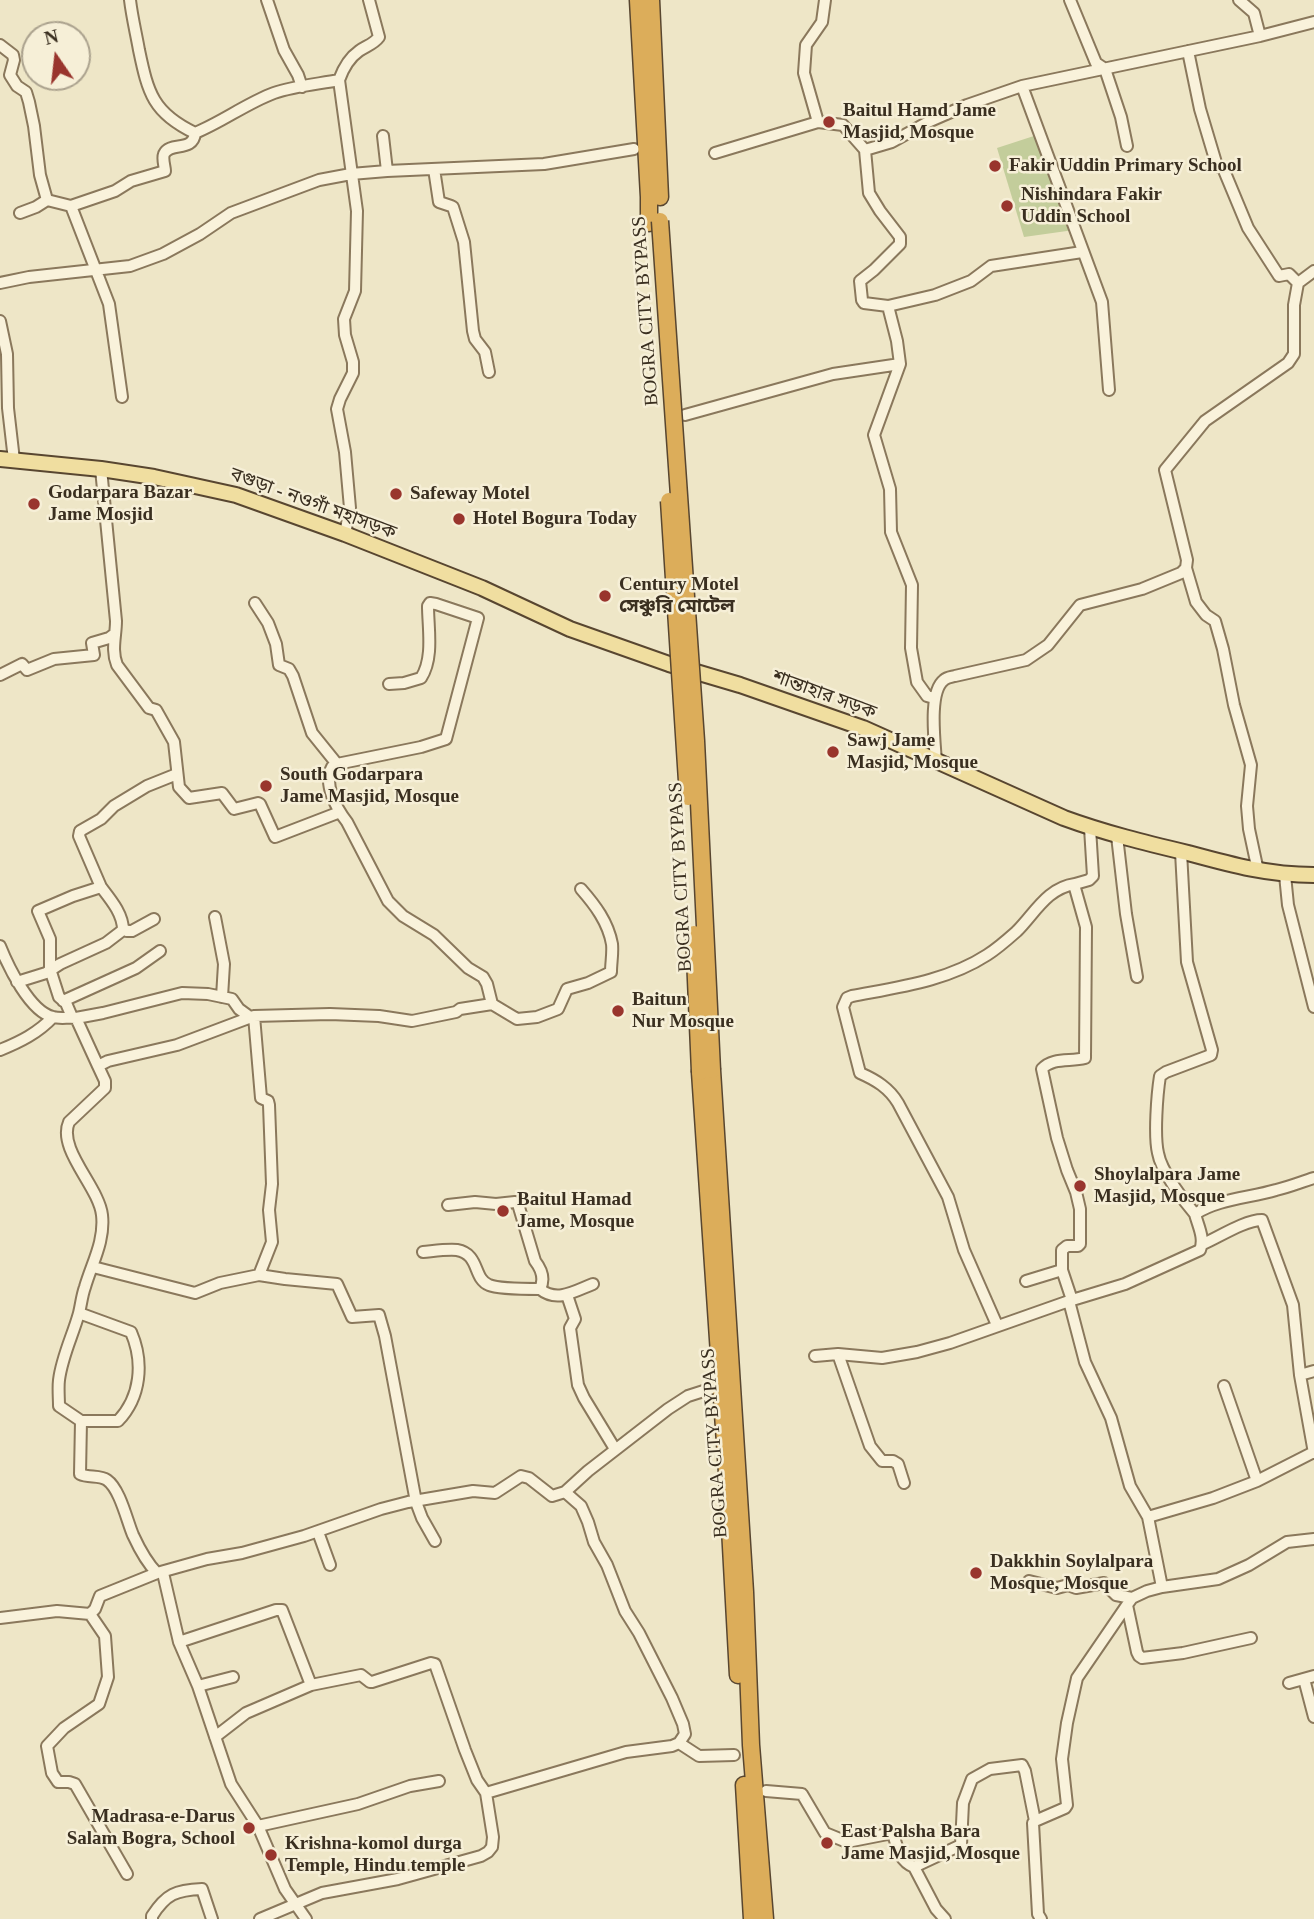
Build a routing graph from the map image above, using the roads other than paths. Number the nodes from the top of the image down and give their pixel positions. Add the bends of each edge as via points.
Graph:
1 (130, 0) edge
2 (267, 0) edge
3 (369, 0) edge
4 (638, 0) edge
5 (651, 0) edge
6 (825, 0) edge
7 (1070, 0) edge
8 (1239, 0) edge
9 (1314, 22) edge
10 (1260, 36) junction
11 (0, 45) edge
12 (1188, 51) junction
13 (648, 69) junction
14 (1105, 69) junction
15 (339, 80) junction
16 (1023, 86) junction
17 (302, 87) junction
18 (818, 122) junction
19 (195, 134) junction
20 (383, 136) dead end
21 (1127, 146) dead end
22 (634, 149) dead end
23 (865, 150) junction
24 (715, 153) dead end
25 (434, 169) junction
26 (387, 171) junction
27 (351, 174) junction
28 (47, 200) junction
29 (71, 206) junction
30 (20, 213) dead end
31 (1082, 252) junction
32 (95, 270) junction
33 (1314, 271) edge
34 (0, 283) edge
35 (1298, 283) junction
36 (888, 306) junction
37 (0, 321) edge
38 (900, 364) junction
39 (489, 372) dead end
40 (1109, 390) dead end
41 (122, 397) dead end
42 (685, 415) dead end
43 (7, 459) edge
44 (101, 469) junction
45 (345, 534) junction
46 (1186, 568) junction
47 (482, 588) joint
48 (255, 603) dead end
49 (113, 635) junction
50 (0, 674) edge
51 (389, 684) dead end
52 (934, 698) junction
53 (936, 762) junction
54 (337, 764) junction
55 (177, 774) junction
56 (340, 812) junction
57 (1090, 828) junction
58 (1117, 836) junction
59 (1181, 852) junction
60 (1258, 871) junction
61 (1285, 875) junction
62 (1314, 875) edge
63 (1075, 884) junction
64 (101, 887) junction
65 (581, 889) dead end
66 (215, 917) dead end
67 (154, 919) dead end
68 (124, 929) junction
69 (0, 946) edge
70 (160, 951) dead end
71 (50, 969) junction
72 (1138, 977) dead end
73 (17, 982) junction
74 (222, 996) junction
75 (63, 1001) junction
76 (492, 1004) junction
77 (1314, 1007) edge
78 (53, 1017) junction
79 (74, 1017) junction
80 (252, 1017) junction
81 (0, 1050) edge
82 (98, 1066) junction
83 (706, 1071) junction
84 (1314, 1178) edge
85 (448, 1205) dead end
86 (1195, 1214) junction
87 (1203, 1244) junction
88 (423, 1252) dead end
89 (93, 1267) junction
90 (1062, 1270) junction
91 (260, 1275) junction
92 (1026, 1281) dead end
93 (739, 1282) dead end
94 (593, 1284) dead end
95 (540, 1289) junction
96 (567, 1295) junction
97 (1070, 1300) junction
98 (79, 1313) junction
99 (727, 1315) junction
100 (996, 1325) junction
101 (838, 1354) junction
102 (815, 1356) dead end
103 (1314, 1371) edge
104 (1300, 1375) junction
105 (1224, 1386) dead end
106 (713, 1388) dead end
107 (81, 1421) junction
108 (615, 1449) junction
109 (1314, 1453) edge
110 (1257, 1481) junction
111 (904, 1483) dead end
112 (565, 1492) junction
113 (416, 1502) junction
114 (1148, 1517) junction
115 (318, 1532) junction
116 (1314, 1539) edge
117 (435, 1541) dead end
118 (330, 1565) dead end
119 (160, 1573) junction
120 (1029, 1581) dead end
121 (1162, 1587) junction
122 (1130, 1601) junction
123 (90, 1614) junction
124 (0, 1618) edge
125 (1251, 1638) dead end
126 (179, 1643) junction
127 (233, 1677) dead end
128 (1309, 1678) edge
129 (1289, 1684) dead end
130 (311, 1685) junction
131 (198, 1686) junction
132 (1314, 1717) edge
133 (215, 1737) junction
134 (679, 1743) junction
135 (733, 1755) dead end
136 (439, 1781) dead end
137 (766, 1791) dead end
138 (486, 1793) junction
139 (1035, 1821) junction
140 (258, 1826) junction
141 (914, 1867) junction
142 (127, 1874) dead end
143 (296, 1904) junction
144 (152, 1919) edge
145 (212, 1919) edge
146 (260, 1919) edge
147 (306, 1919) edge
148 (752, 1919) edge
149 (765, 1919) edge
150 (946, 1919) edge
151 (1041, 1919) edge

1 - 19 street via 148,90 176,124
2 - 17 street
3 - 15 street via 379,37 356,53
4 - 13 highway, BOGRA CITY BYPASS
5 - 13 highway, BOGRA CITY BYPASS
6 - 18 street via 822,22 806,45 806,82
7 - 14 street via 1096,63
8 - 10 street via 1254,13
9 - 10 street
10 - 12 street
11 - 28 street via 13,55 10,75 26,92
12 - 14 street
12 - 35 street via 1217,166 1223,168 1248,228 1279,276 1289,274
13 - 83 highway, BOGRA CITY BYPASS, bridge via 649,197
14 - 16 street
14 - 21 street
15 - 17 street
15 - 27 street
16 - 23 street
16 - 31 street
17 - 19 street via 274,93
18 - 23 street via 843,125
18 - 24 street
19 - 29 street via 192,143 165,153 164,172
20 - 26 street
22 - 25 street via 544,164
23 - 36 street via 869,193 900,237 900,244 860,281 862,300
25 - 26 street
25 - 39 street via 438,199 453,208 464,242 473,331 485,352
26 - 27 street
27 - 32 street via 319,180 231,213 163,254 130,266
27 - 45 street via 357,211 355,292 344,319 353,373 337,409 350,508
28 - 29 street
28 - 30 street
29 - 32 street
31 - 36 street via 991,266 971,281
31 - 40 street via 1102,302
32 - 34 street
32 - 41 street via 108,304
33 - 35 street
35 - 46 street via 1294,354 1288,363 1205,421 1165,470
36 - 38 street
37 - 43 street via 7,354
38 - 42 street via 832,374
38 - 52 street via 874,435 890,489 891,532 912,585 911,648 917,682
43 - 44 main road, বগুড়া - নওগাঁ মহাসড়ক
44 - 45 main road, বগুড়া - নওগাঁ মহাসড়ক via 236,495
44 - 49 street via 116,621
45 - 47 main road, বগুড়া - নওগাঁ মহাসড়ক
46 - 52 street via 1143,589 1080,605 1038,653 944,680
46 - 60 street via 1196,602 1215,621 1251,765 1247,806
47 - 53 main road, শান্তাহার সড়ক via 570,629 863,728
48 - 54 street via 268,623 279,664 293,676 312,733
49 - 50 street via 92,643 94,655 54,659 27,670 22,664
49 - 55 street via 117,665 172,736
51 - 54 street via 421,678 425,672 430,603 478,618 446,739
52 - 53 street
53 - 57 main road, শান্তাহার সড়ক
54 - 56 street via 328,781
55 - 56 street via 179,787 189,798 222,793 234,809 260,804 275,837
55 - 64 street via 147,786 80,831
56 - 76 street via 388,901 483,977
57 - 58 main road, শান্তাহার সড়ক
57 - 63 street via 1093,876
58 - 59 main road, শান্তাহার সড়ক
58 - 72 street
59 - 60 main road, শান্তাহার সড়ক
59 - 86 street via 1187,962 1212,1055 1160,1076 1156,1142 1158,1157
60 - 61 main road, শান্তাহার সড়ক
61 - 62 main road, শান্তাহার সড়ক
61 - 77 street via 1288,905
63 - 90 street via 1086,927 1085,1058 1060,1060 1042,1069 1057,1138 1080,1209 1080,1244 1062,1250
63 - 100 street via 1053,892 1017,931 975,962 930,981 852,996 843,1007 860,1073 891,1091 898,1103 948,1197 964,1250
64 - 68 street
64 - 71 street via 38,911 50,939
65 - 76 street via 607,927 611,972 567,989 558,1009 537,1017 517,1019
66 - 74 street via 224,964
67 - 68 street via 132,931
68 - 71 street via 106,943
69 - 73 street
70 - 75 street via 136,968
71 - 73 street
71 - 75 street
73 - 78 street
74 - 79 street via 182,993
74 - 80 street
75 - 79 street
76 - 80 street via 412,1021 330,1014
78 - 79 street
78 - 81 street via 43,1028
79 - 82 street
80 - 82 street via 177,1045
80 - 91 street via 271,1141 272,1242
82 - 89 street via 105,1088 67,1128 69,1147 102,1215 101,1244
83 - 99 highway, BOGRA CITY BYPASS
83 - 148 highway, BOGRA CITY BYPASS
84 - 86 street
85 - 95 street via 518,1204 540,1267
86 - 87 street
87 - 97 street via 1200,1250 1125,1284
87 - 104 street via 1262,1220 1293,1305
88 - 95 street via 464,1253 489,1286
89 - 91 street via 195,1293
89 - 98 street
90 - 92 street
90 - 97 street
91 - 113 street via 337,1284 352,1317 379,1315
93 - 99 highway
94 - 96 street
95 - 96 street via 545,1294
96 - 108 street via 575,1319 570,1328 578,1385
97 - 100 street
97 - 114 street via 1085,1362 1111,1418 1130,1486
98 - 107 street via 59,1380 59,1406
98 - 107 street via 131,1332 138,1358 137,1391 118,1421
99 - 149 highway, BOGRA CITY BYPASS
100 - 101 street via 917,1352 882,1358
101 - 102 street
101 - 111 street via 870,1446 881,1461 898,1464
103 - 104 street
104 - 109 street
105 - 110 street
106 - 108 street via 688,1396
107 - 119 street via 80,1474 103,1478 115,1489 137,1545
108 - 112 street
109 - 110 street
110 - 114 street
112 - 113 street via 552,1496 521,1476 495,1493 473,1491
112 - 134 street via 581,1506 625,1611 672,1698 685,1734
113 - 115 street
113 - 117 street
114 - 121 street
115 - 118 street
115 - 119 street
116 - 121 street via 1287,1542 1218,1579
119 - 123 street via 100,1596
119 - 126 street
120 - 122 street via 1057,1588 1104,1584
121 - 122 street
122 - 125 street via 1137,1652 1142,1658
122 - 139 street via 1077,1678 1062,1759 1067,1805
123 - 124 street via 57,1611
123 - 142 street via 105,1636 108,1677 104,1690 99,1704 47,1746 52,1773 58,1782 75,1784
126 - 130 street via 282,1611
126 - 131 street
127 - 131 street
128 - 129 street
128 - 132 street
130 - 133 street via 246,1713
130 - 138 street via 361,1675 372,1682 435,1664 465,1750
131 - 133 street
133 - 140 street via 231,1784
134 - 135 street via 699,1756
134 - 138 street via 626,1752
136 - 140 street
137 - 141 street via 802,1794 825,1833 847,1842 893,1833 900,1856
138 - 143 street via 493,1837 488,1852 398,1879 323,1893
139 - 141 street via 1022,1765 990,1769 972,1779 963,1803 961,1845
139 - 151 street
140 - 143 street
141 - 150 street
143 - 146 street
143 - 147 street
144 - 145 street via 160,1903 175,1892 202,1889

